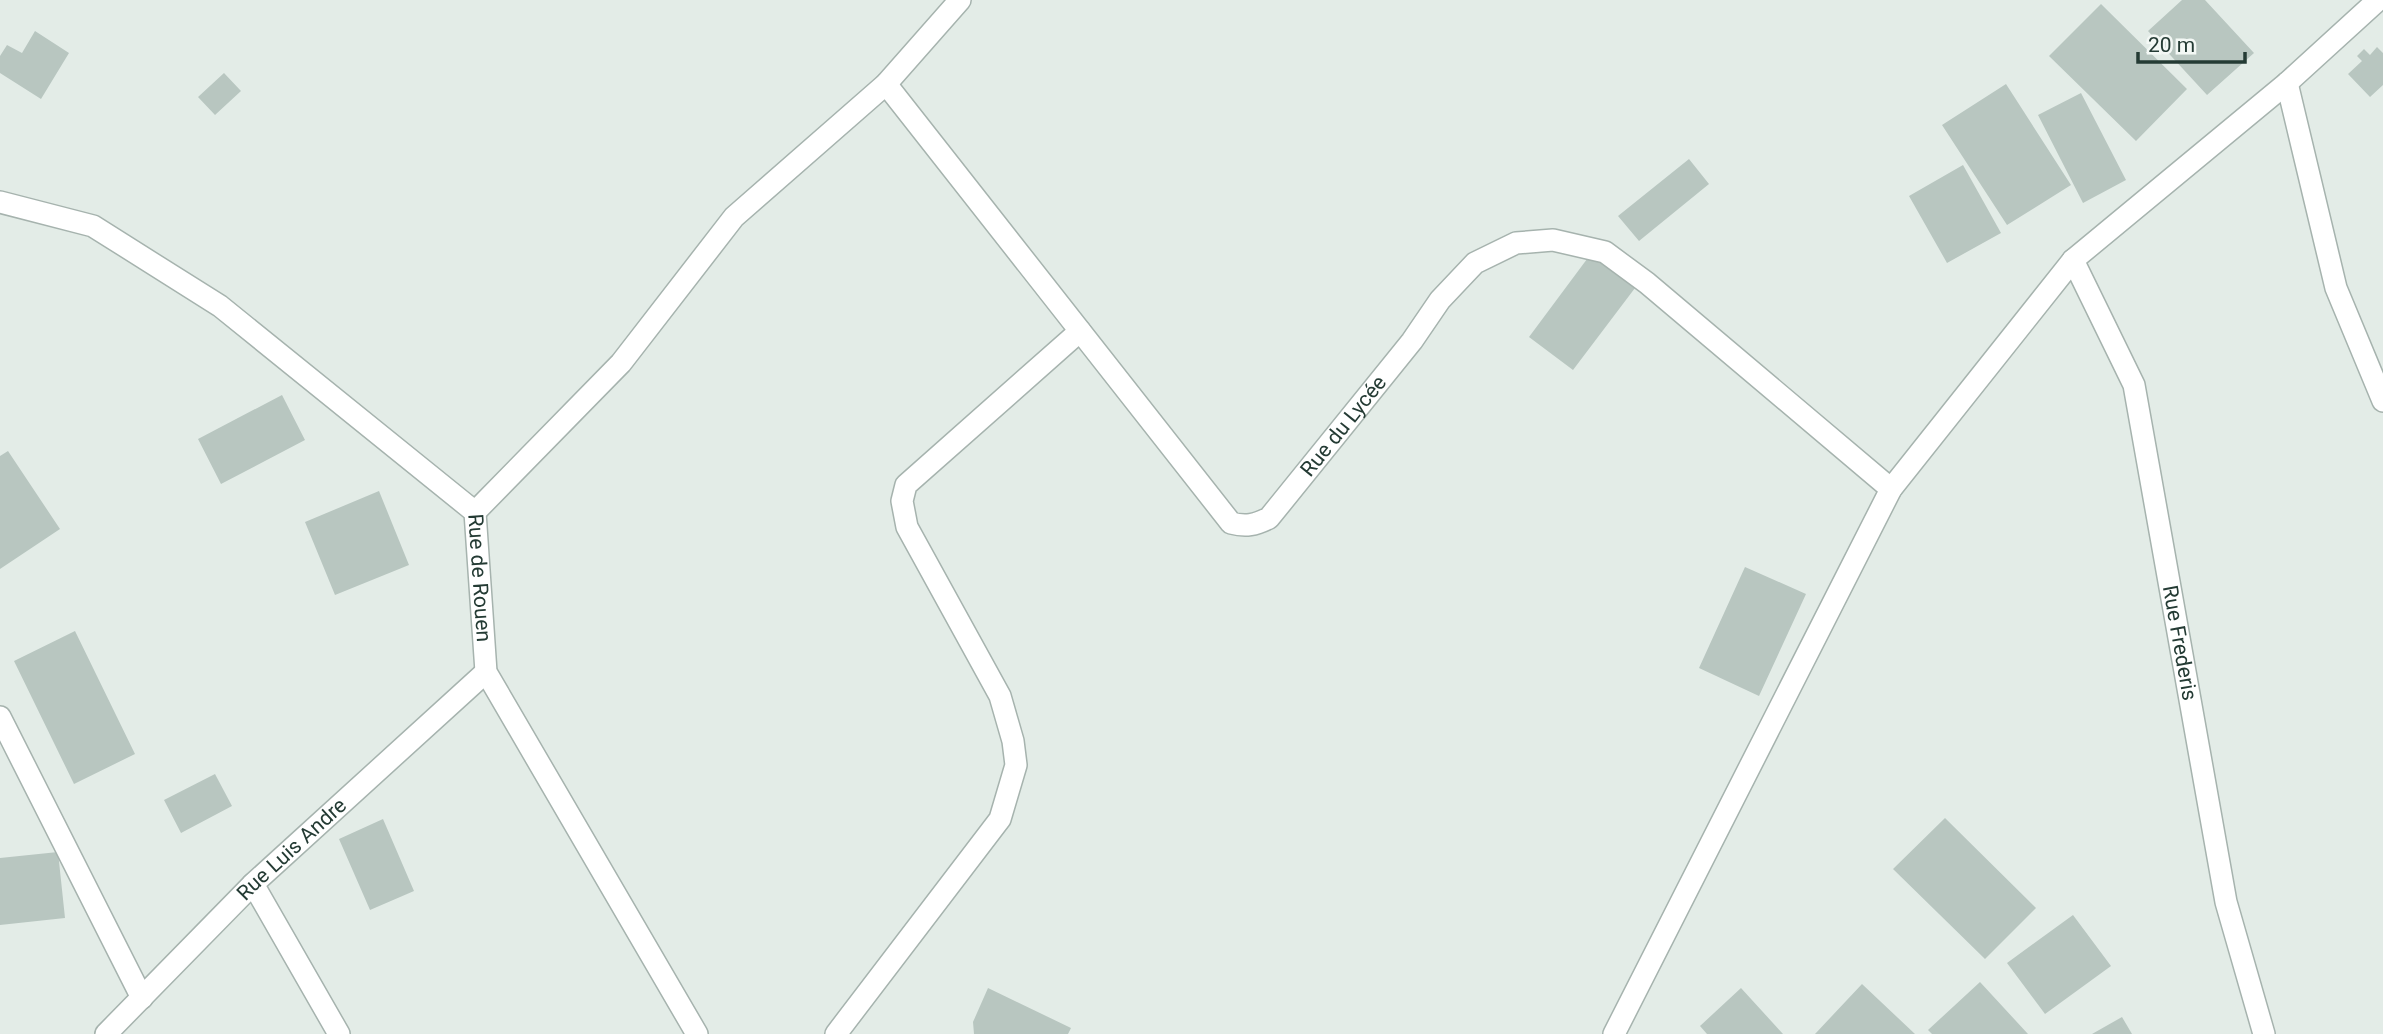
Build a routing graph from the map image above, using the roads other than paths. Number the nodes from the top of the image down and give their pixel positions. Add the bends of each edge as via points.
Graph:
1 (960, 0) edge
2 (2378, 0) edge
3 (2287, 83) junction
4 (886, 84) junction
5 (0, 202) edge
6 (2073, 260) junction
7 (1080, 331) junction
8 (2383, 401) edge
9 (1891, 489) junction
10 (475, 512) junction
11 (486, 672) junction
12 (0, 717) edge
13 (253, 884) junction
14 (142, 998) junction
15 (107, 1034) edge
16 (339, 1034) edge
17 (697, 1034) edge
18 (836, 1034) edge
19 (1614, 1034) edge
20 (2264, 1034) edge

1 - 4 street
2 - 3 street
3 - 6 street
3 - 8 street via 2336,288
4 - 7 street, Rue du Lycée
4 - 10 street via 734,217 621,363
5 - 10 street, Rue de Rouen via 93,226 220,306
6 - 9 street
6 - 20 street, Rue Frederis via 2134,385 2226,901
7 - 9 street, Rue du Lycée via 1231,523 1245,527 1269,518 1440,300 1475,264 1516,243 1553,240 1605,252
7 - 18 street via 906,485 902,501 907,527 1000,696 1016,765 1000,820
9 - 19 street
10 - 11 street, Rue de Rouen
11 - 13 street, Rue Luis Andre
11 - 17 street, Rue de Rouen
12 - 14 street
13 - 14 street, Rue Luis Andre
13 - 16 street
14 - 15 street, Rue Luis Andre

